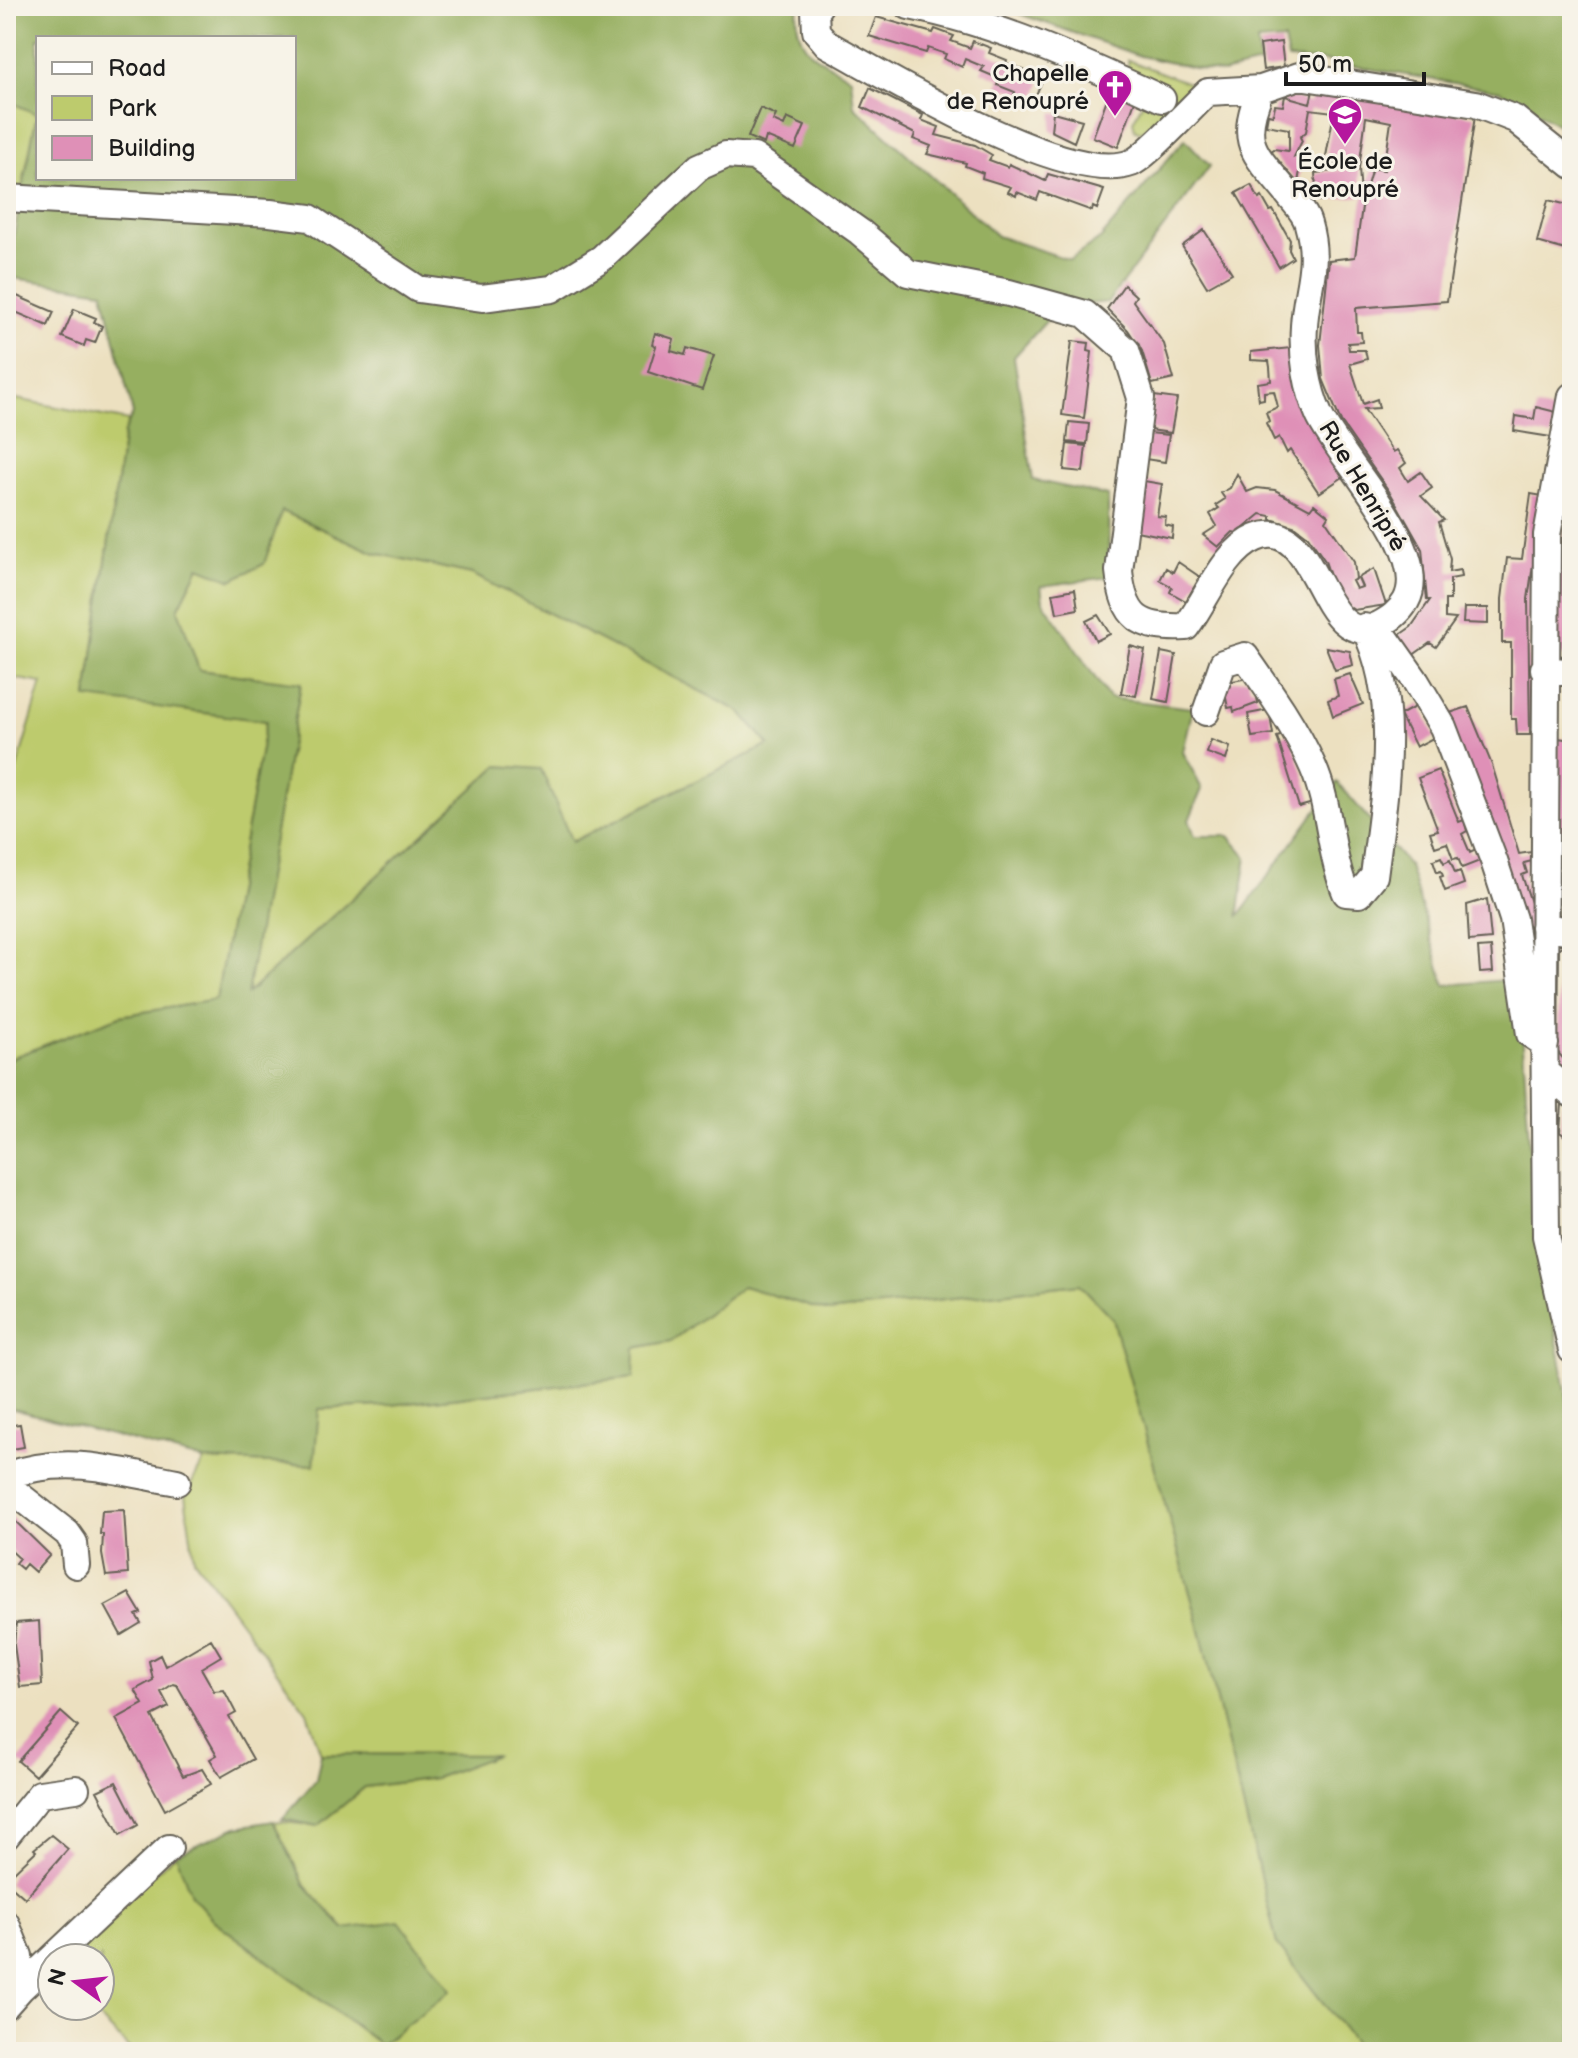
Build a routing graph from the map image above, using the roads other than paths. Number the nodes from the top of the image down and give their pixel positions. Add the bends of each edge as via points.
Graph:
1 (819, 6) edge
2 (909, 6) edge
3 (1261, 89) junction
4 (1162, 99) dead end
5 (1572, 165) edge
6 (6, 198) edge
7 (1572, 396) edge
8 (1370, 627) junction
9 (1544, 669) junction
10 (1572, 673) edge
11 (1206, 712) dead end
12 (1544, 927) junction
13 (1572, 931) edge
14 (1545, 1044) junction
15 (1546, 1073) junction
16 (1572, 1094) edge
17 (1572, 1350) edge
18 (6, 1476) edge
19 (177, 1482) dead end
20 (6, 1485) edge
21 (76, 1565) dead end
22 (76, 1789) dead end
23 (6, 1836) edge
24 (169, 1848) dead end
25 (6, 1924) edge
26 (13, 1996) edge

1 - 3 street via 816,31 827,44 1013,142 1096,166 1135,162 1208,92
2 - 4 street via 1016,35
3 - 5 street via 1299,76 1476,104 1515,119
3 - 8 street, Rue Henripré via 1249,115 1249,143 1308,223 1315,272 1304,325 1304,365 1319,416 1406,553 1406,600 1392,618
6 - 8 street via 310,218 418,289 482,298 552,289 602,258 699,167 726,155 754,157 908,273 1085,314 1126,350 1141,398 1119,571 1122,598 1135,618 1157,628 1186,627 1241,546 1258,536 1274,536 1297,548 1336,615 1351,627
7 - 9 street via 1547,535
8 - 11 street via 1387,733 1374,876 1359,894 1346,893 1338,874 1313,767 1245,656 1223,663
8 - 14 street via 1415,680 1443,727 1513,919 1530,1034
9 - 10 street
9 - 12 street
12 - 13 street
12 - 14 street
14 - 15 street
15 - 16 street
15 - 17 street via 1546,1236
18 - 19 street via 62,1463
20 - 21 street via 67,1533 74,1543
22 - 23 street via 40,1794
24 - 26 street
25 - 26 street via 19,1956

